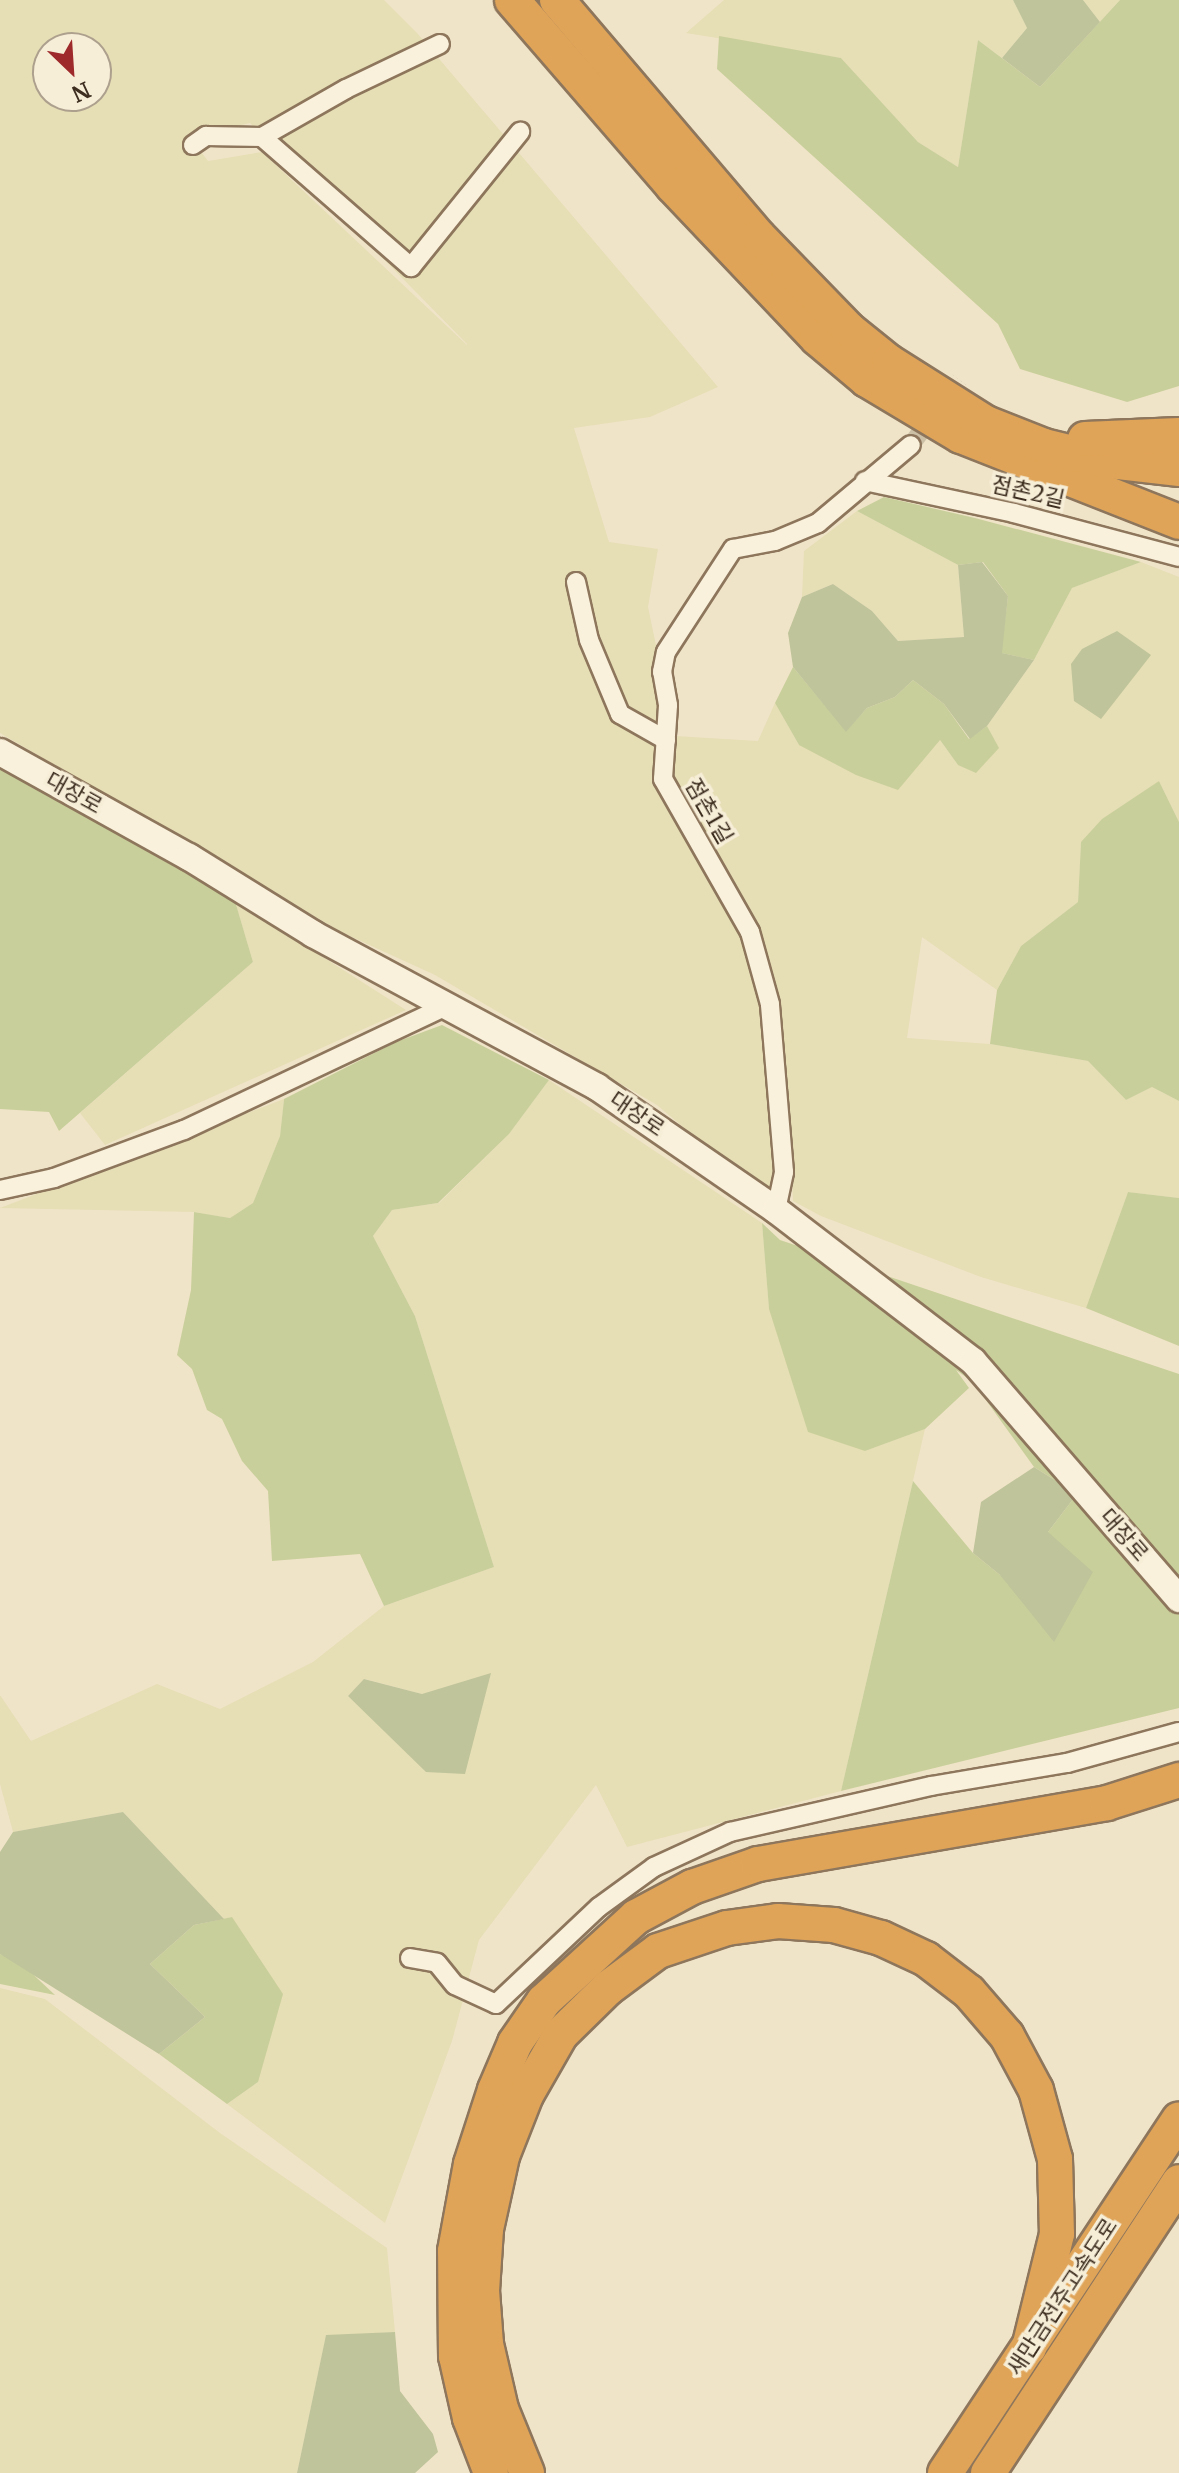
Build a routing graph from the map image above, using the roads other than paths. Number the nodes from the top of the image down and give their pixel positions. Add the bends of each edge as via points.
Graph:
1 (512, 0) edge
2 (557, 0) edge
3 (440, 44) dead end
4 (520, 132) dead end
5 (262, 137) junction
6 (193, 145) dead end
7 (932, 391) junction
8 (1179, 435) edge
9 (911, 445) tunnel mouth
10 (1008, 455) junction
11 (1179, 469) edge
12 (865, 481) junction
13 (1179, 485) edge
14 (1179, 522) edge
15 (1179, 557) edge
16 (576, 582) dead end
17 (666, 740) junction
18 (0, 752) edge
19 (448, 1005) junction
20 (0, 1190) edge
21 (776, 1210) junction
22 (1179, 1599) edge
23 (1179, 1732) edge
24 (1179, 1780) edge
25 (410, 1958) dead end
26 (1179, 2120) edge
27 (1179, 2182) edge
28 (1029, 2348) junction
29 (491, 2473) edge
30 (527, 2473) edge
31 (945, 2473) edge
32 (988, 2473) edge

1 - 10 highway via 672,185 817,338 908,408
2 - 7 highway via 808,290 848,329
3 - 5 street
4 - 5 street via 411,267
5 - 6 street via 206,136
7 - 8 highway via 1071,437 1104,441
7 - 11 highway via 986,423 1044,446 1101,460
9 - 12 street, 점촌1길
10 - 13 highway
10 - 14 highway
12 - 15 street, 점촌2길
12 - 17 street, 점촌1길 via 862,490 818,523 775,541 733,549 666,652
16 - 17 street via 589,640 620,714
17 - 21 street, 점촌1길 via 663,779 750,932 770,1004 784,1172
18 - 19 street, 대장로 via 189,857 313,934
19 - 20 street via 184,1130 54,1178
19 - 21 street, 대장로 via 597,1087
21 - 22 street, 대장로 via 973,1361
23 - 25 street via 1067,1763 931,1786 730,1832 654,1867 599,1907 496,2004 455,1985 437,1963
24 - 29 highway via 1107,1803 758,1864 692,1887 636,1917 544,2001 515,2043 495,2090 471,2164 455,2251 456,2356 470,2418
26 - 28 highway, 새만금전주고속도로
27 - 32 highway, 새만금전주고속도로
28 - 30 highway via 1057,2234 1055,2159 1036,2090 1007,2036 969,1992 926,1959 881,1938 834,1925 778,1921 727,1928 658,1951 608,1988 561,2034 526,2095 502,2156 486,2229 486,2344 501,2409
28 - 31 highway, 새만금전주고속도로

